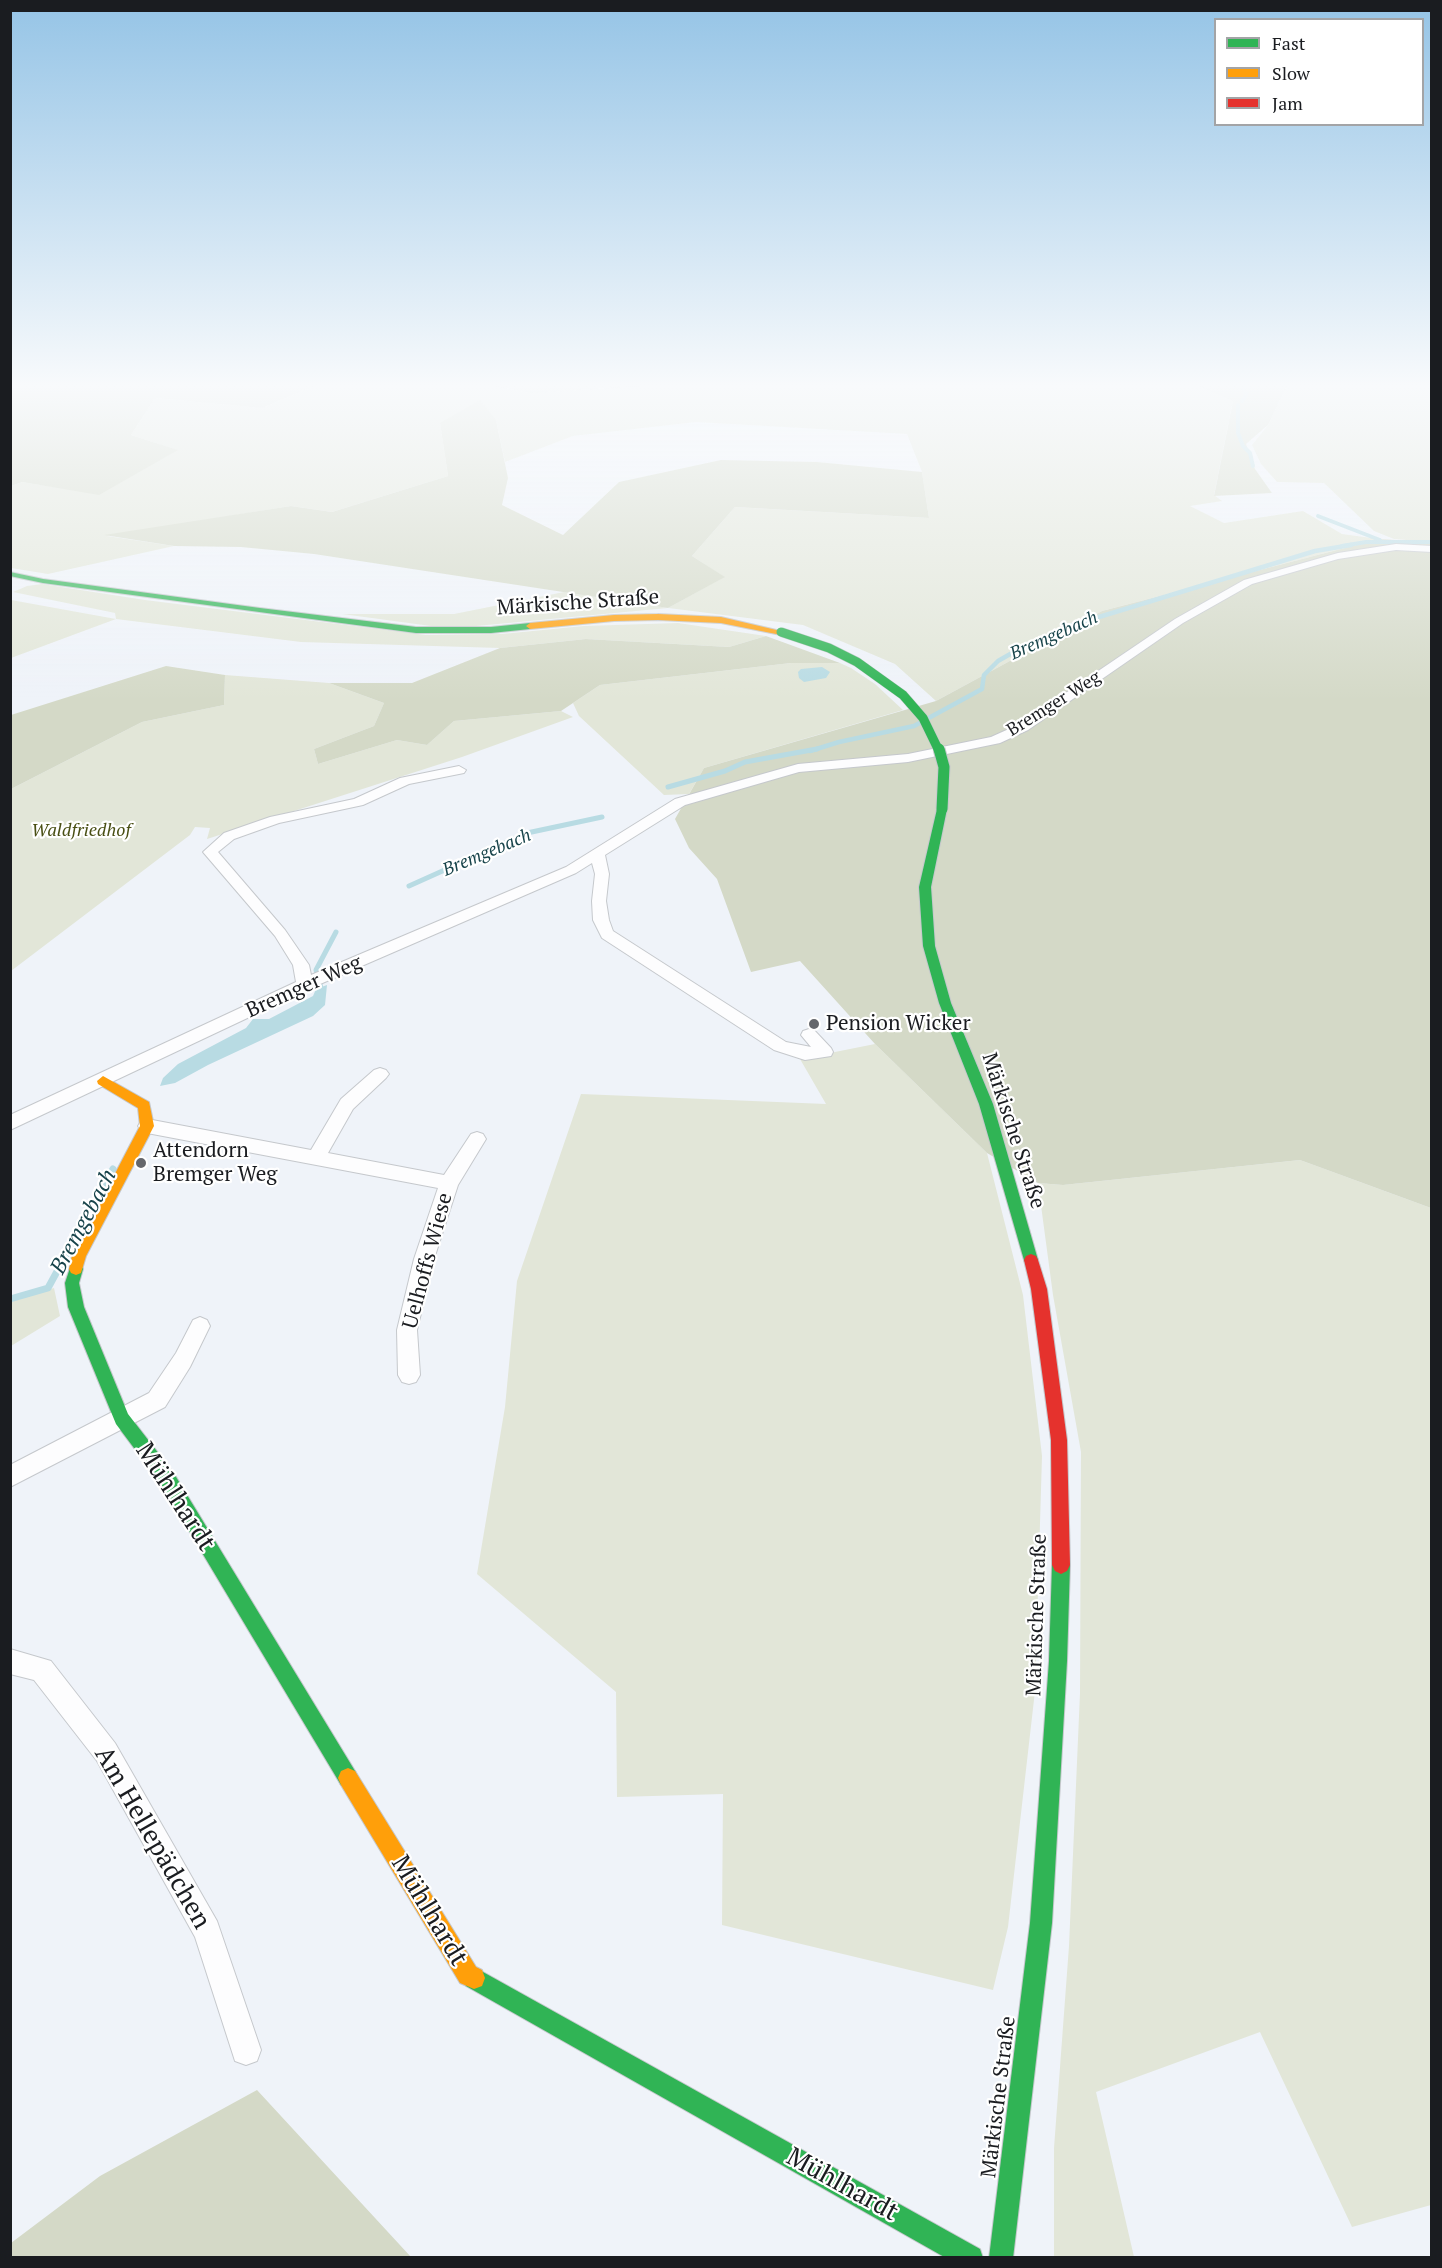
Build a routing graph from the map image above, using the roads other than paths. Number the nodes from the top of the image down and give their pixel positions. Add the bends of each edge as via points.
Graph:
1 (1431, 549) edge
2 (10, 574) edge
3 (459, 770) dead end
4 (597, 853) junction
5 (315, 980) junction
6 (809, 1035) dead end
7 (380, 1074) dead end
8 (104, 1081) junction
9 (10, 1123) edge
10 (147, 1126) junction
11 (477, 1139) dead end
12 (315, 1159) junction
13 (449, 1183) junction
14 (200, 1326) dead end
15 (409, 1375) dead end
16 (122, 1419) junction
17 (10, 1477) edge
18 (10, 1661) edge
19 (246, 2050) dead end
20 (971, 2258) edge
21 (1001, 2258) edge

1 - 4 street, Bremger Weg via 1396,547 1338,556 1248,582 1179,621 1024,727 995,740 908,758 798,768 749,781 680,802
2 - 21 main road, Märkische Straße, bridge via 416,630 491,630 614,618 721,620 781,632 830,648 903,695 923,718 938,744 944,767 942,809 925,887 928,946 945,1003 987,1104 1039,1289 1059,1440 1058,1661 1041,1923
3 - 5 street via 405,781 358,802 275,820 229,836 210,852
4 - 5 street, Bremger Weg via 571,870
4 - 6 street via 602,874 601,920 607,934 780,1046 805,1054 825,1052
5 - 8 street, Bremger Weg
7 - 12 street via 347,1104
8 - 9 street, Bremger Weg
8 - 10 main road via 144,1105
10 - 12 street, Uelhoffs Wiese
10 - 16 main road, Mühlhardt via 79,1256 72,1283 76,1307
11 - 13 street, Uelhoffs Wiese
12 - 13 street, Uelhoffs Wiese
13 - 15 street, Uelhoffs Wiese via 424,1259 407,1329
14 - 16 street, Mühlhardt via 157,1400
16 - 17 street
16 - 20 main road, Mühlhardt via 167,1478 468,1975
18 - 19 street, Am Hellepädchen via 42,1671 106,1752 207,1931

